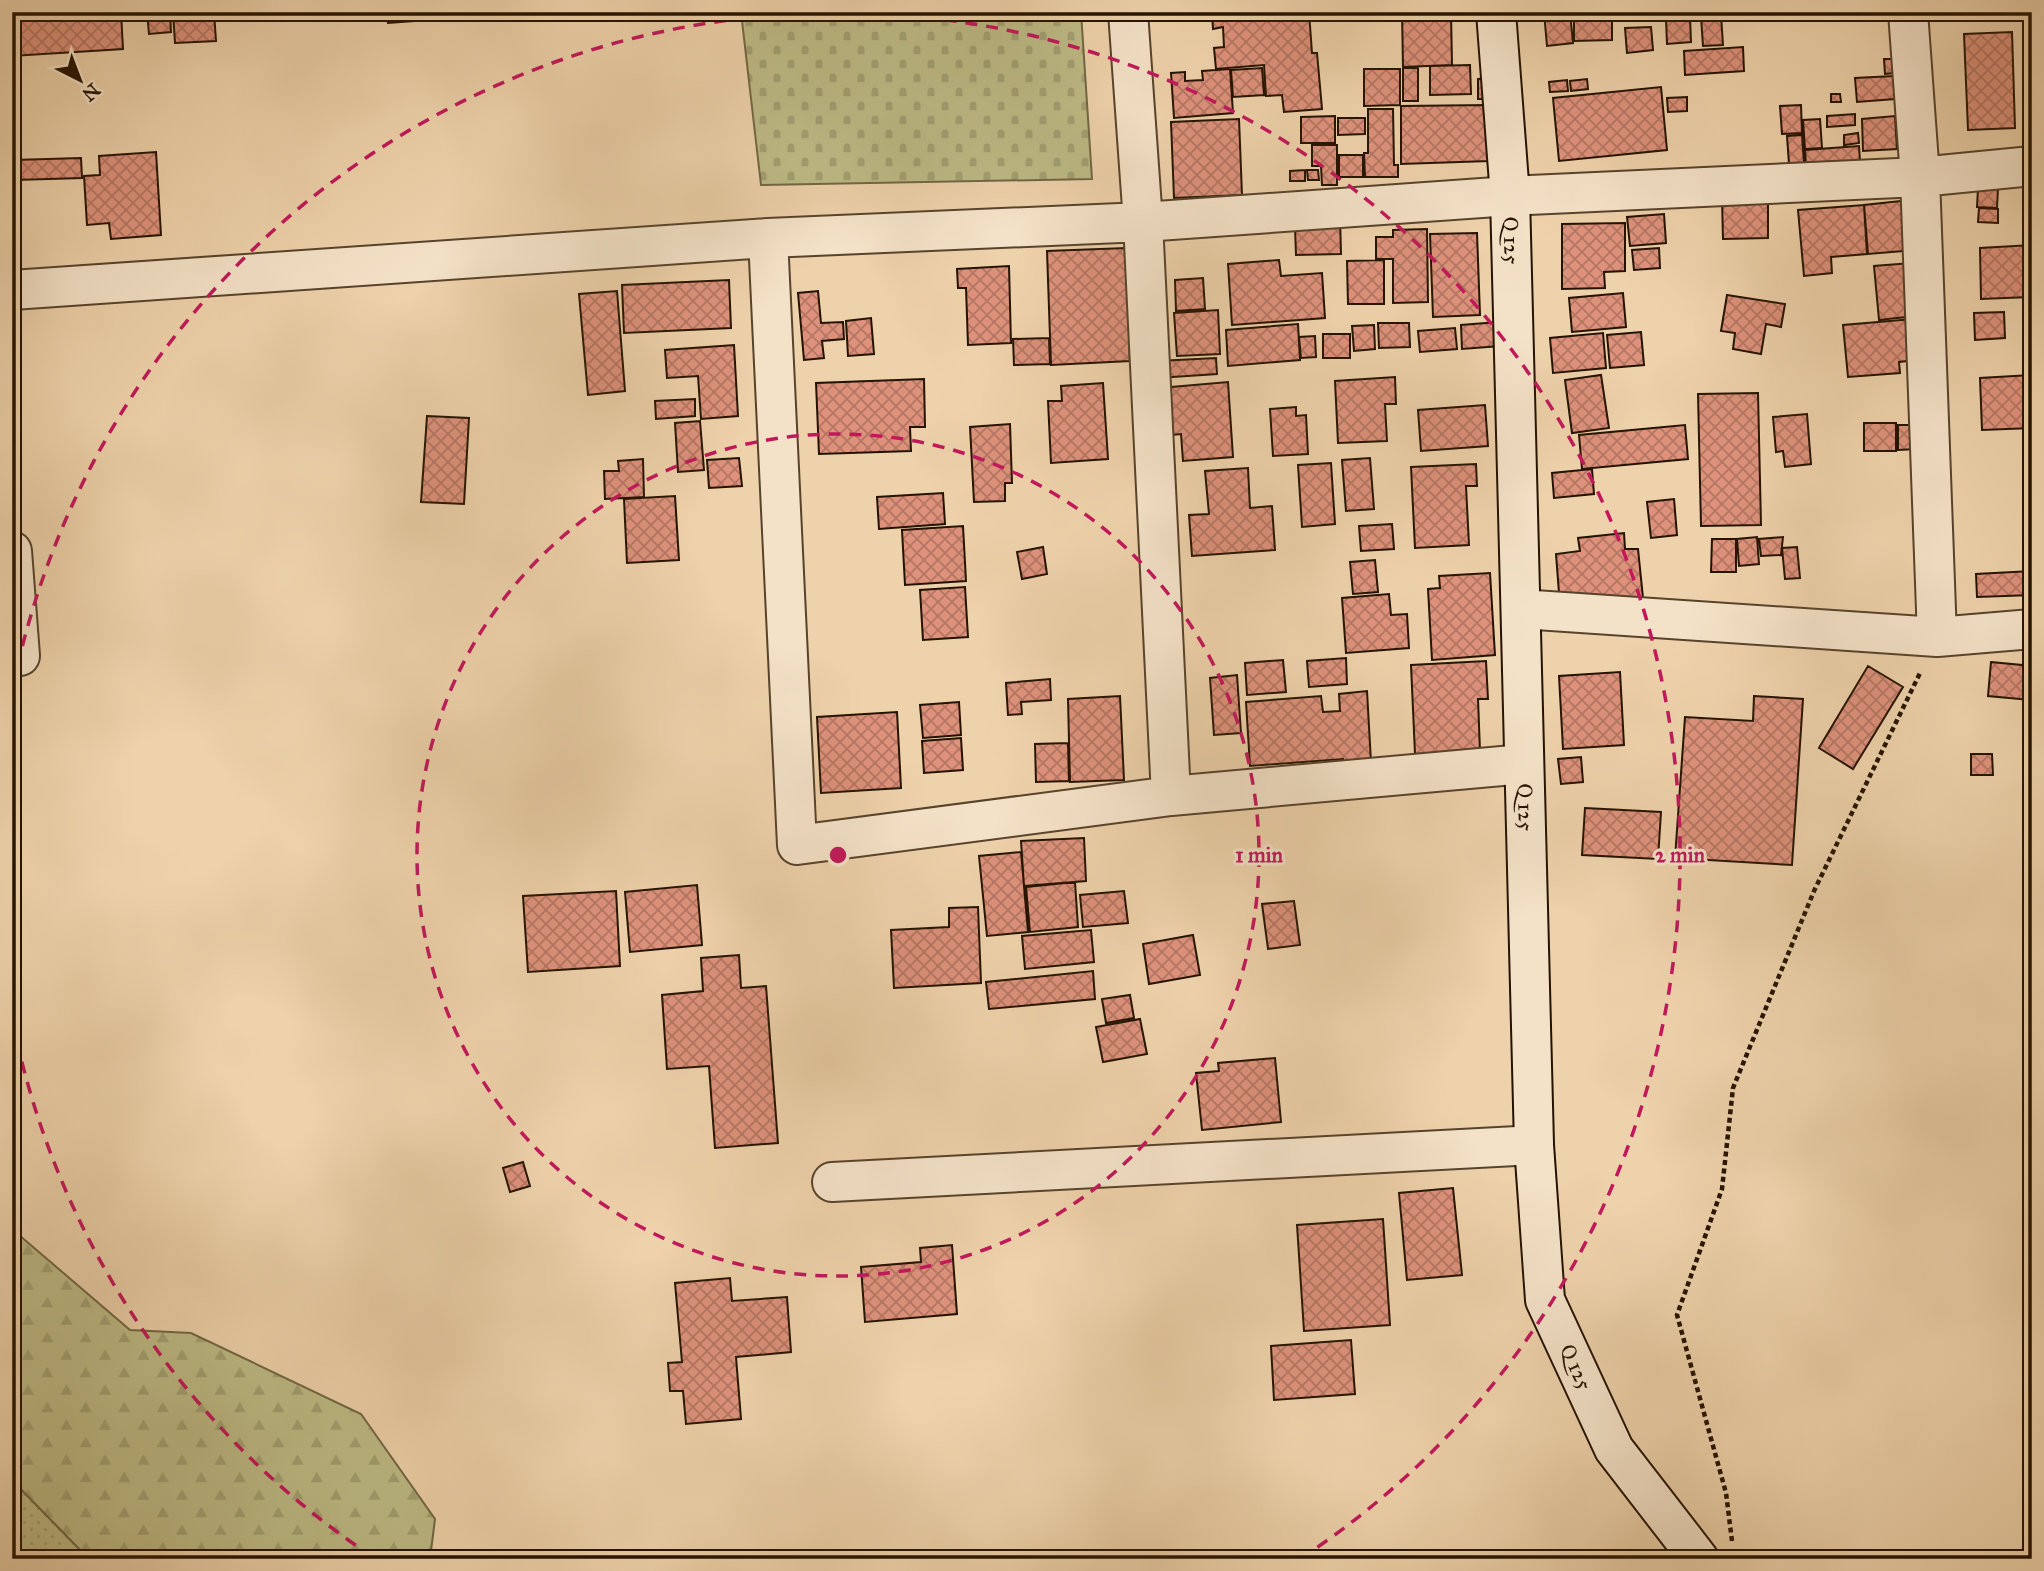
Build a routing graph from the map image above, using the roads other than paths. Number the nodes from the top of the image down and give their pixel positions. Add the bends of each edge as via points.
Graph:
1 (1128, 12) edge
2 (1496, 12) edge
3 (1908, 12) edge
4 (2032, 166) edge
5 (1920, 177) junction
6 (1510, 196) junction
7 (1143, 222) junction
8 (768, 238) junction
9 (12, 289) edge
10 (12, 551) edge
11 (1521, 609) junction
12 (2032, 629) edge
13 (1937, 637) junction
14 (12, 656) edge
15 (1524, 764) junction
16 (1171, 796) junction
17 (1534, 1145) junction
18 (832, 1182) dead end
19 (1716, 1552) edge

1 - 7 street
2 - 6 street, Q 125
3 - 5 street
4 - 5 street
5 - 6 street
5 - 13 street
6 - 7 street
6 - 11 street, Q 125
7 - 8 street
7 - 16 street
8 - 9 street
8 - 16 street via 797,845
10 - 14 street via 20,656
11 - 13 street
11 - 15 street, Q 125
12 - 13 street
15 - 16 street
15 - 17 street, Q 125
17 - 18 street
17 - 19 street, Q 125 via 1545,1300 1614,1449

